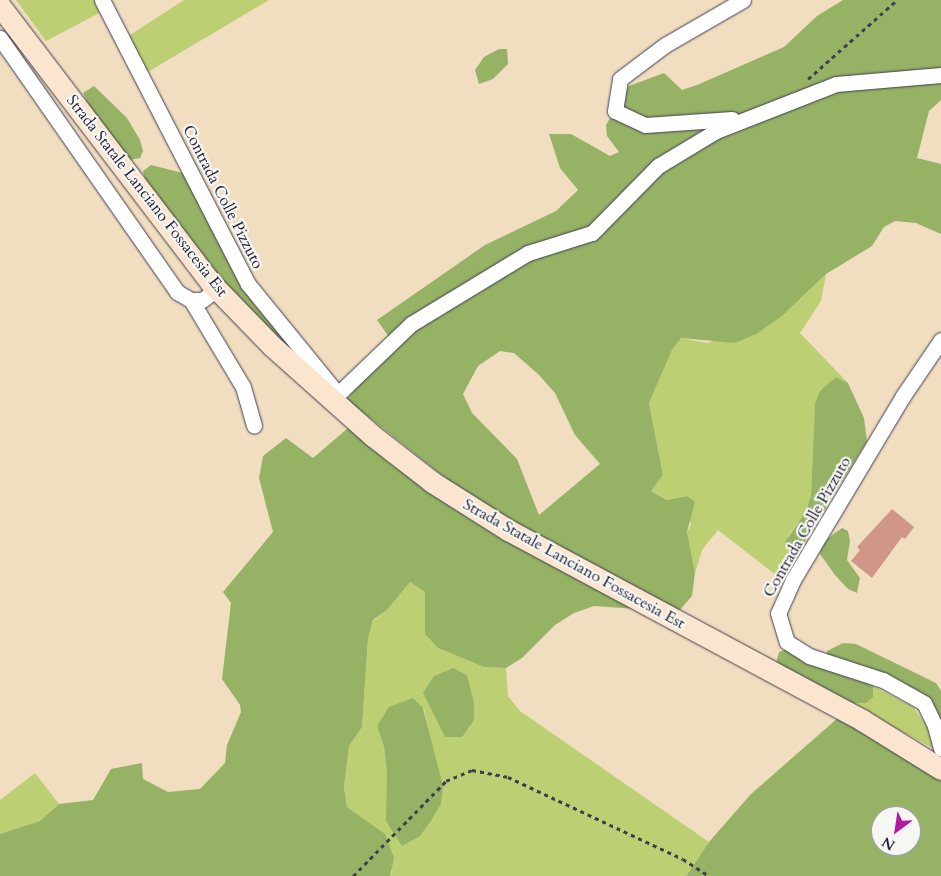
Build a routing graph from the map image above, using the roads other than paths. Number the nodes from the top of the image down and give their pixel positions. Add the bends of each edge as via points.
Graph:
1 (102, 0) edge
2 (743, 0) edge
3 (0, 6) edge
4 (0, 38) edge
5 (941, 75) edge
6 (755, 116) junction
7 (217, 289) junction
8 (191, 300) junction
9 (941, 340) edge
10 (334, 397) junction
11 (254, 426) dead end
12 (941, 748) edge
13 (941, 768) edge

1 - 10 street, Contrada Colle Pizzuto via 248,284
2 - 6 street via 665,45 620,80 615,111 645,125 705,123
3 - 7 main road, Strada Statale Lanciano Fossacesia Est
4 - 8 street via 177,292
5 - 6 street via 836,84
6 - 10 street via 716,131 658,166 592,233 528,253 411,324
7 - 8 street via 202,300
7 - 10 main road, Strada Statale Lanciano Fossacesia Est
8 - 11 street via 243,387
9 - 12 street, Contrada Colle Pizzuto via 894,411 793,580 778,613 787,642 808,656 883,680 924,703
10 - 13 main road, Strada Statale Lanciano Fossacesia Est via 382,443 432,482 508,530 910,746

